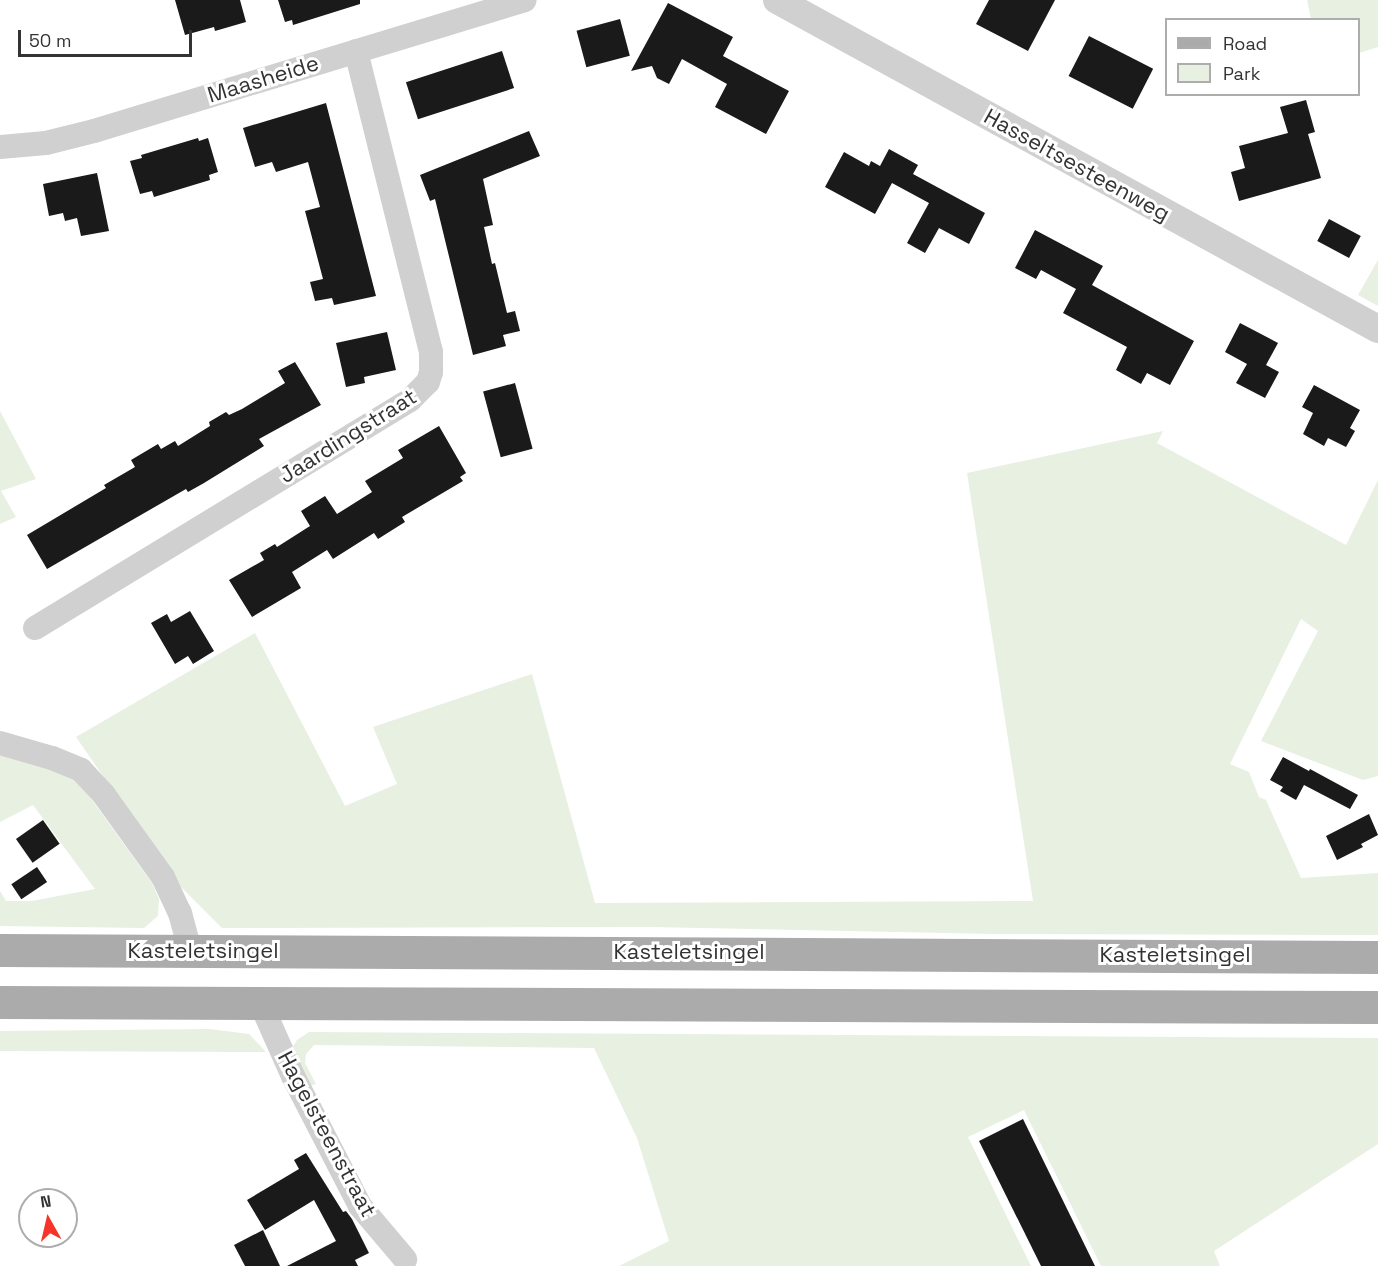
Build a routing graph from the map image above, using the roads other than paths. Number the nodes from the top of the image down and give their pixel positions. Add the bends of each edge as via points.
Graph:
1 (524, 0) edge
2 (777, 0) edge
3 (356, 51) junction
4 (0, 147) edge
5 (1378, 329) edge
6 (35, 628) dead end
7 (0, 743) edge
8 (0, 950) edge
9 (190, 951) junction
10 (1378, 957) edge
11 (0, 1002) edge
12 (260, 1002) junction
13 (1378, 1007) edge
14 (405, 1259) dead end

1 - 3 street, Maasheide
2 - 5 street, Hasseltsesteenweg
3 - 4 street, Maasheide via 94,131 46,143
3 - 6 street, Jaardingstraat via 431,352 428,382 410,400
7 - 9 street via 81,770 104,795 163,877 180,913
8 - 9 main road, Kasteletsingel
9 - 10 main road, Kasteletsingel
11 - 12 main road
12 - 13 main road
12 - 14 street, Hagelsteenstraat via 360,1206

